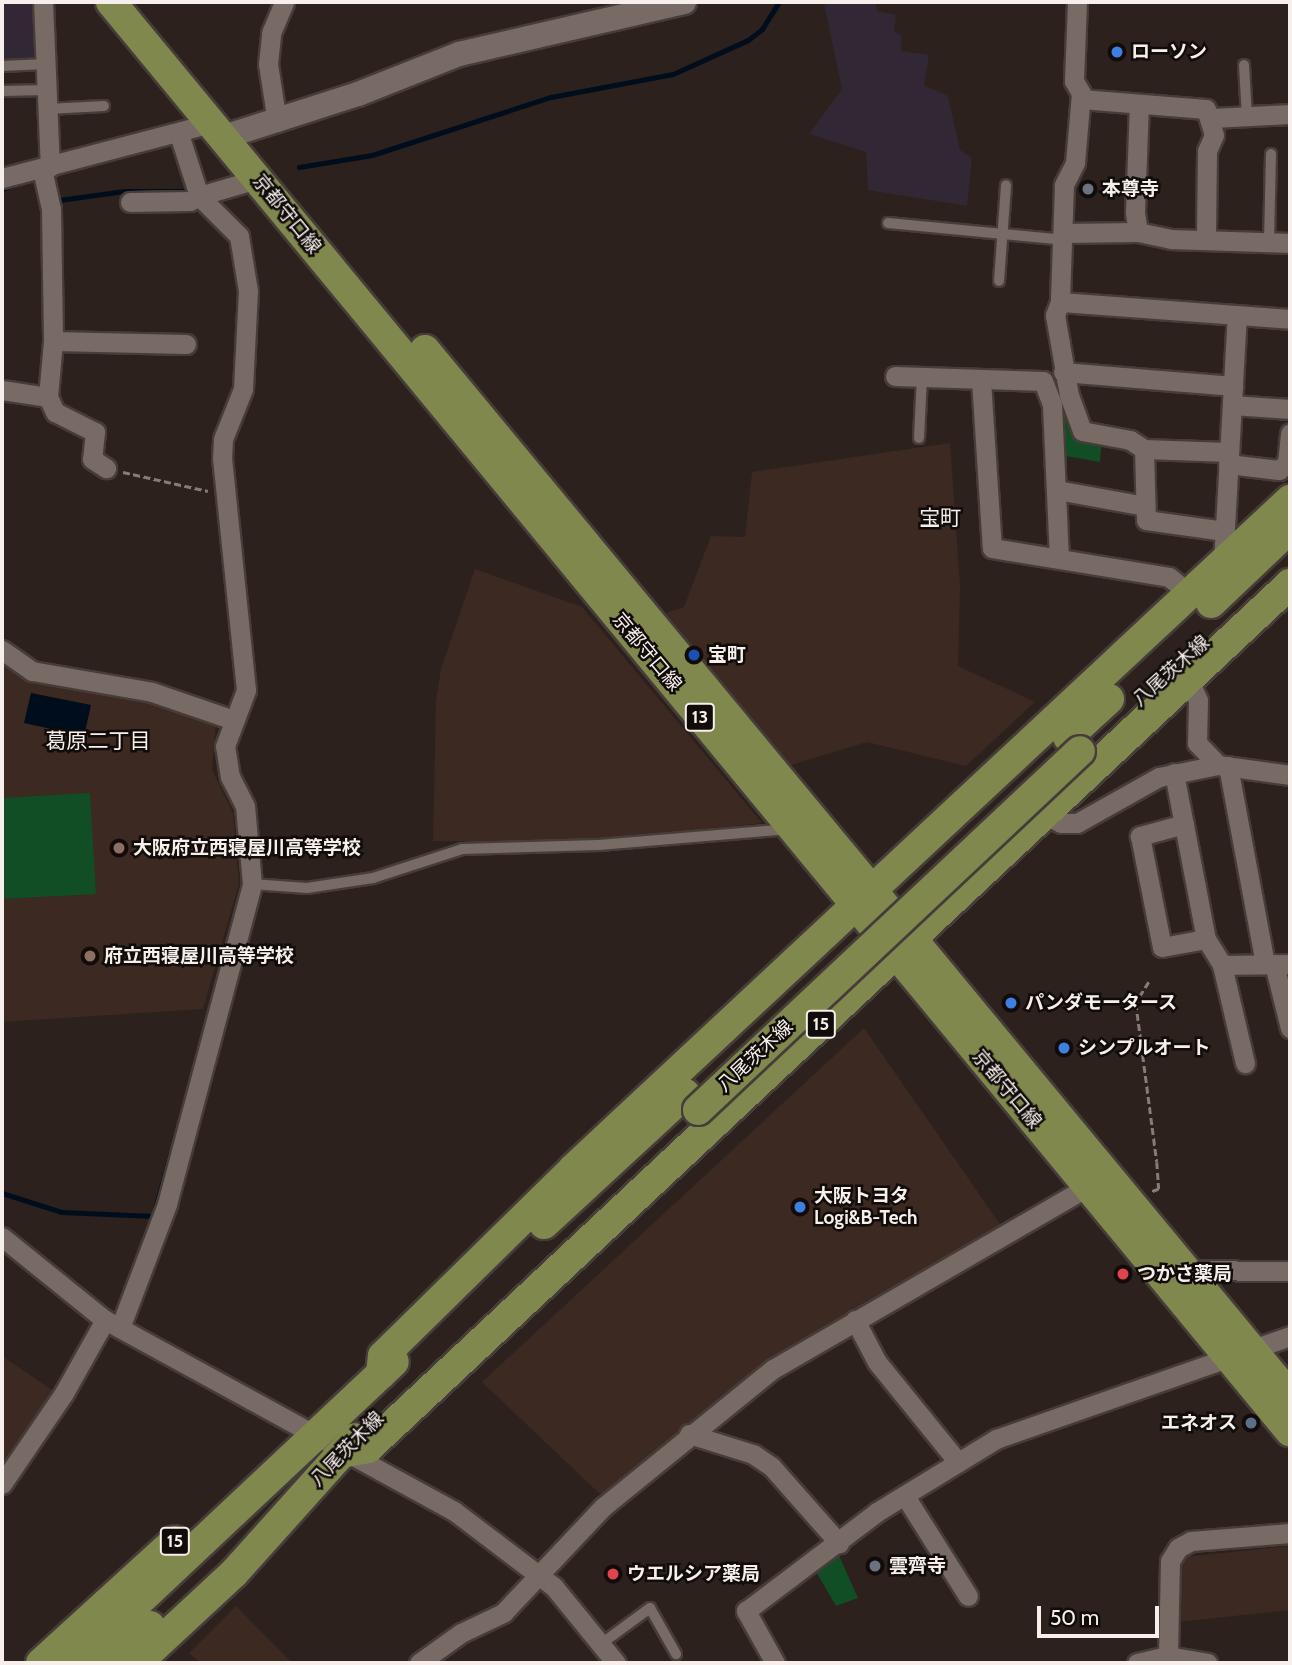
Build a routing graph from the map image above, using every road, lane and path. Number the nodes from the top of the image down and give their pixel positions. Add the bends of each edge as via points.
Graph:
1 (43, 2) edge
2 (111, 2) edge
3 (137, 2) edge
4 (284, 2) edge
5 (684, 2) edge
6 (1077, 2) edge
7 (605, 10) edge
8 (46, 64) junction
9 (1244, 65) dead end
10 (2, 66) edge
11 (2, 91) edge
12 (47, 99) junction
13 (1081, 99) junction
14 (1139, 104) junction
15 (104, 106) dead end
16 (1290, 114) edge
17 (1212, 118) junction
18 (1247, 118) junction
19 (278, 122) junction
20 (226, 130) junction
21 (179, 134) junction
22 (1272, 154) dead end
23 (46, 168) junction
24 (2, 178) edge
25 (257, 179) junction
26 (1006, 185) dead end
27 (199, 196) junction
28 (130, 202) dead end
29 (888, 222) dead end
30 (1138, 232) junction
31 (1002, 236) junction
32 (1063, 236) junction
33 (1206, 239) junction
34 (1269, 242) junction
35 (1290, 243) edge
36 (999, 281) dead end
37 (1060, 302) junction
38 (1237, 316) junction
39 (1290, 319) edge
40 (53, 341) junction
41 (186, 344) dead end
42 (895, 376) dead end
43 (922, 377) junction
44 (1065, 377) junction
45 (981, 380) junction
46 (1044, 381) junction
47 (2, 390) edge
48 (1232, 396) junction
49 (48, 397) junction
50 (1290, 409) edge
51 (1290, 433) edge
52 (919, 438) dead end
53 (1144, 449) junction
54 (1228, 458) junction
55 (106, 468) joint
56 (1057, 490) junction
57 (213, 492) dead end
58 (1290, 500) edge
59 (1146, 506) junction
60 (1290, 528) edge
61 (1224, 531) junction
62 (1059, 559) junction
63 (1223, 564) junction
64 (1290, 565) edge
65 (1290, 584) edge
66 (1191, 595) junction
67 (2, 650) edge
68 (1189, 680) junction
69 (230, 718) junction
70 (1074, 744) junction
71 (1223, 766) junction
72 (1174, 773) junction
73 (1289, 781) edge
74 (1044, 814) junction
75 (1184, 824) junction
76 (793, 828) junction
77 (252, 884) junction
78 (865, 897) junction
79 (1206, 939) junction
80 (905, 946) junction
81 (1276, 964) edge
82 (1222, 965) junction
83 (1149, 982) dead end
84 (1290, 1028) edge
85 (1245, 1063) dead end
86 (691, 1102) junction
87 (1109, 1186) junction
88 (2, 1237) edge
89 (1188, 1270) junction
90 (1290, 1271) edge
91 (855, 1320) junction
92 (113, 1324) junction
93 (1290, 1336) edge
94 (1242, 1353) junction
95 (381, 1374) junction
96 (1290, 1396) edge
97 (1290, 1431) edge
98 (689, 1433) junction
99 (317, 1437) junction
100 (346, 1452) junction
101 (958, 1462) junction
102 (2, 1484) edge
103 (905, 1496) junction
104 (294, 1504) junction
105 (1290, 1533) edge
106 (839, 1543) junction
107 (539, 1575) junction
108 (968, 1596) dead end
109 (601, 1644) junction
110 (676, 1654) dead end
111 (1168, 1656) junction
112 (41, 1663) edge
113 (73, 1663) edge
114 (108, 1663) edge
115 (137, 1663) edge
116 (419, 1663) edge
117 (616, 1663) edge
118 (775, 1663) edge
119 (1137, 1663) edge
120 (1207, 1663) edge

1 - 8 street
2 - 20 main road, 京都守口線 / 13
3 - 20 main road, 京都守口線 / 13
4 - 19 street via 271,33 268,64
5 - 7 street
6 - 13 street via 1074,81
7 - 19 street via 459,54
8 - 10 lane
8 - 12 street
9 - 18 lane
11 - 12 lane
12 - 15 lane
12 - 23 street
13 - 14 street
13 - 32 street via 1075,163 1064,185
14 - 17 street via 1206,109
14 - 30 street
16 - 18 street
17 - 18 street
17 - 33 street
19 - 20 street
20 - 21 street
20 - 25 main road, 京都守口線 / 13
20 - 78 main road, 京都守口線 / 13
21 - 23 street
21 - 27 street
22 - 34 lane
23 - 24 street
23 - 40 street
25 - 27 street
25 - 76 main road, 京都守口線 / 13
26 - 31 lane
27 - 28 street via 190,201
27 - 69 street via 239,236 248,291 243,389 223,439 222,459 246,670 246,690
29 - 31 lane
30 - 32 street
30 - 33 street
31 - 32 lane
31 - 36 lane
32 - 37 street
33 - 34 street
34 - 35 street
37 - 38 street
37 - 44 street via 1055,315
38 - 39 street
38 - 48 street
40 - 41 street
40 - 49 street
42 - 43 street
43 - 45 street
43 - 52 lane
44 - 46 street
44 - 48 street
44 - 53 street via 1082,431 1130,440
45 - 46 street
45 - 62 street via 992,548
46 - 56 street via 1052,405
47 - 49 street
48 - 50 street
48 - 54 street
49 - 55 street via 55,412 94,432 92,459
51 - 54 street via 1287,463 1279,470
53 - 54 street
53 - 59 street
54 - 61 street
55 - 57 path
56 - 59 street
56 - 62 street
58 - 63 main road, 15
59 - 61 street via 1146,520
60 - 70 main road, 八尾茨木線 / 15
61 - 63 street
62 - 66 street via 1169,577
63 - 66 main road, 15
64 - 70 main road, 八尾茨木線 / 15
65 - 68 main road, 15
66 - 78 main road, 15
67 - 69 street via 32,671 152,692
68 - 71 street via 1198,700 1197,743
68 - 74 main road, 15
69 - 77 street via 226,763 245,806
70 - 86 main road, 八尾茨木線 / 15
71 - 72 street
71 - 73 street
71 - 81 street
72 - 74 street via 1077,823 1061,823
72 - 75 street
74 - 80 main road, 15
75 - 79 street
75 - 79 street via 1140,836 1162,947
76 - 77 lane via 598,845 462,849 373,878 307,888
76 - 78 main road, 京都守口線 / 13
77 - 92 street via 167,1204
78 - 80 main road, 京都守口線 / 13
78 - 95 main road, 15 via 447,1291 383,1356
79 - 82 street
80 - 87 main road, 京都守口線 / 13
80 - 100 main road, 15 via 368,1448
81 - 82 street
81 - 84 street
82 - 85 street
83 - 87 path via 1136,1003 1159,1189
86 - 95 main road, 八尾茨木線 / 15
86 - 100 main road, 八尾茨木線 / 15
87 - 89 main road, 京都守口線 / 13
87 - 91 street
87 - 94 main road, 京都守口線 / 13
88 - 92 street
89 - 90 street
89 - 94 main road, 京都守口線 / 13
91 - 98 street via 773,1369
91 - 101 street via 877,1362
92 - 99 street
92 - 102 street
93 - 94 street
94 - 96 main road, 京都守口線 / 13
94 - 97 main road, 京都守口線 / 13
94 - 101 street via 996,1439
95 - 99 main road, 八尾茨木線 / 15
98 - 106 street via 753,1454 771,1466
98 - 107 street via 603,1507
99 - 100 street
99 - 112 main road, 15 via 291,1437
99 - 113 main road, 15
100 - 104 main road, 八尾茨木線 / 15
100 - 107 street via 454,1511
101 - 103 street
103 - 106 street
103 - 108 street
104 - 114 main road, 15
104 - 115 main road, 15 via 234,1573
105 - 111 street via 1191,1541 1178,1548 1170,1561
106 - 118 street via 746,1611
107 - 109 street
107 - 116 street via 503,1613 461,1633
109 - 110 lane via 650,1608
109 - 117 street
111 - 119 street
111 - 120 street

